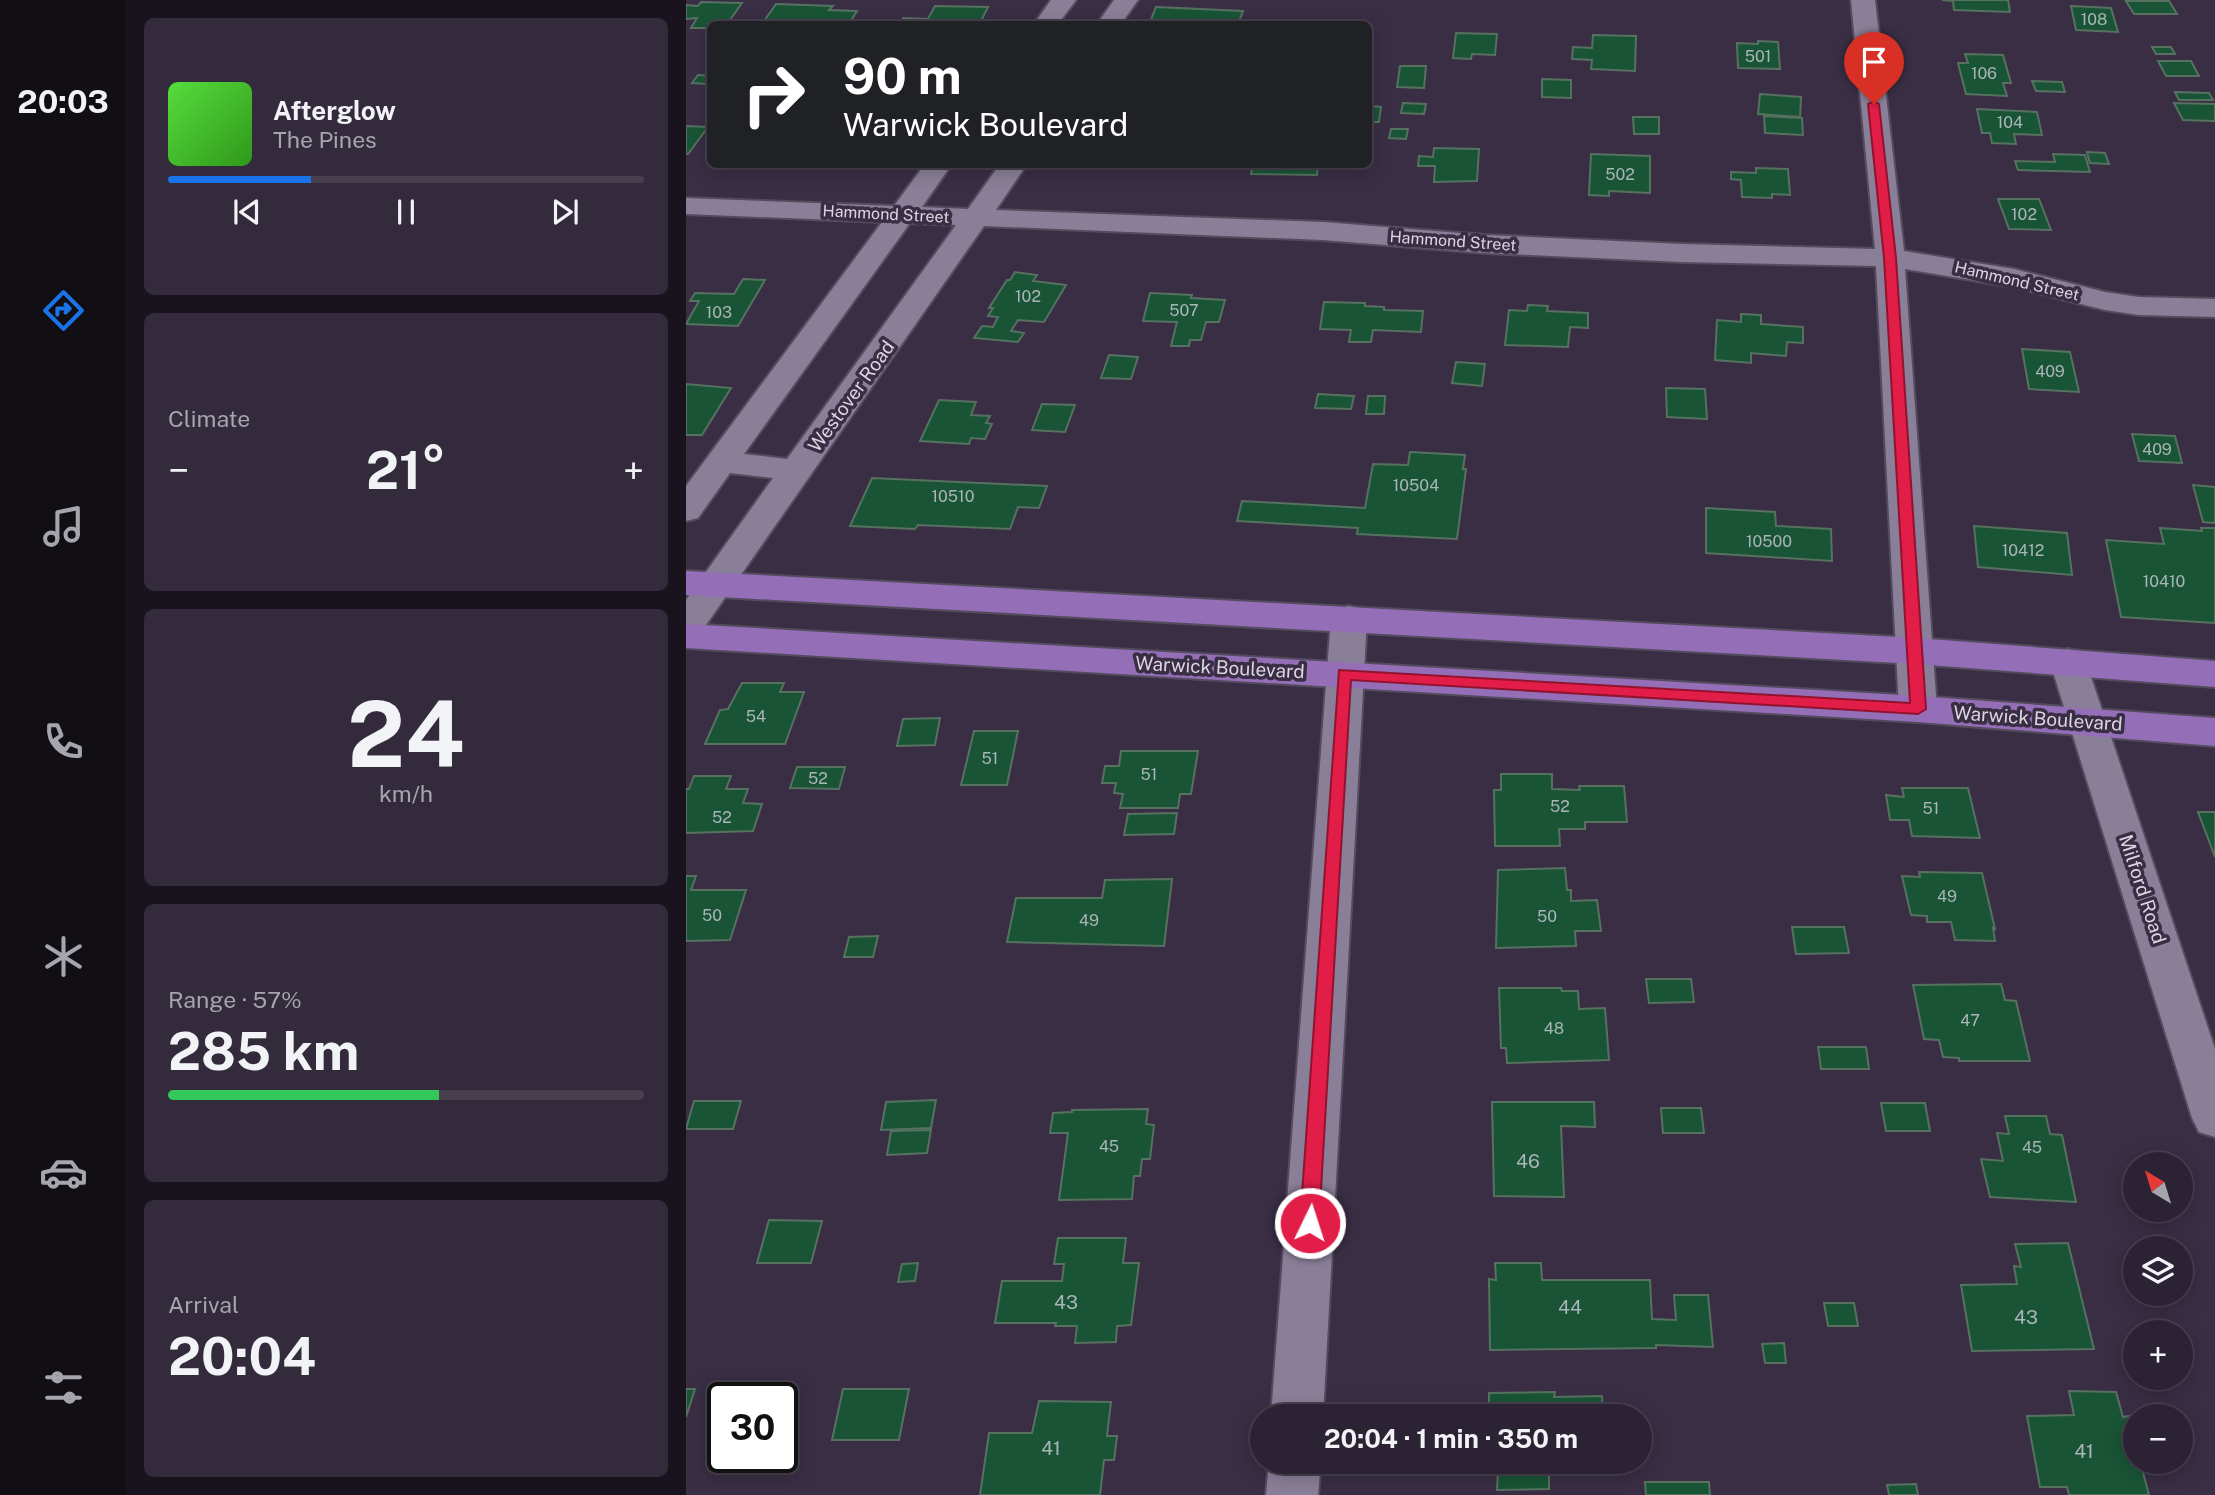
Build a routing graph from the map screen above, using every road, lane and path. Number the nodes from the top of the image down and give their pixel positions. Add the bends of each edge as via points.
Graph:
1 (1064, 0) edge
2 (1126, 0) edge
3 (1840, 0) edge
4 (1863, 0) edge
5 (1048, 21) edge
6 (1111, 21) edge
7 (936, 168) edge
8 (1011, 168) edge
9 (686, 206) edge
10 (902, 214) junction
11 (978, 218) junction
12 (1890, 258) junction
13 (2215, 308) edge
14 (721, 462) junction
15 (797, 471) junction
16 (686, 510) edge
17 (701, 583) edge
18 (1349, 618) junction
19 (686, 626) edge
20 (686, 636) edge
21 (1916, 650) junction
22 (2068, 662) junction
23 (1344, 674) junction
24 (2215, 674) edge
25 (1918, 709) junction
26 (2088, 721) junction
27 (2215, 732) edge
28 (2215, 1118) edge
29 (1298, 1404) edge
30 (1293, 1474) edge
31 (1292, 1495) edge

1 - 5 street
2 - 6 street
3 - 4 street
4 - 12 street
7 - 10 street
8 - 11 street, Westover Road
9 - 10 street, Hammond Street
10 - 11 street, Hammond Street
10 - 14 street
11 - 12 street, Hammond Street via 1323,231 1682,253
11 - 15 street, Westover Road
12 - 13 street, Hammond Street via 1950,265 2105,301
12 - 21 street
14 - 15 street
14 - 16 street
15 - 17 street, Westover Road
17 - 18 main road
17 - 19 street, Westover Road
18 - 21 main road
18 - 23 street
20 - 23 main road, Warwick Boulevard
21 - 22 main road
21 - 25 street
22 - 24 main road
22 - 26 street, Milford Road
23 - 25 main road, Warwick Boulevard
23 - 29 street
25 - 26 main road, Warwick Boulevard
26 - 27 main road, Warwick Boulevard
26 - 28 street, Milford Road
30 - 31 street

